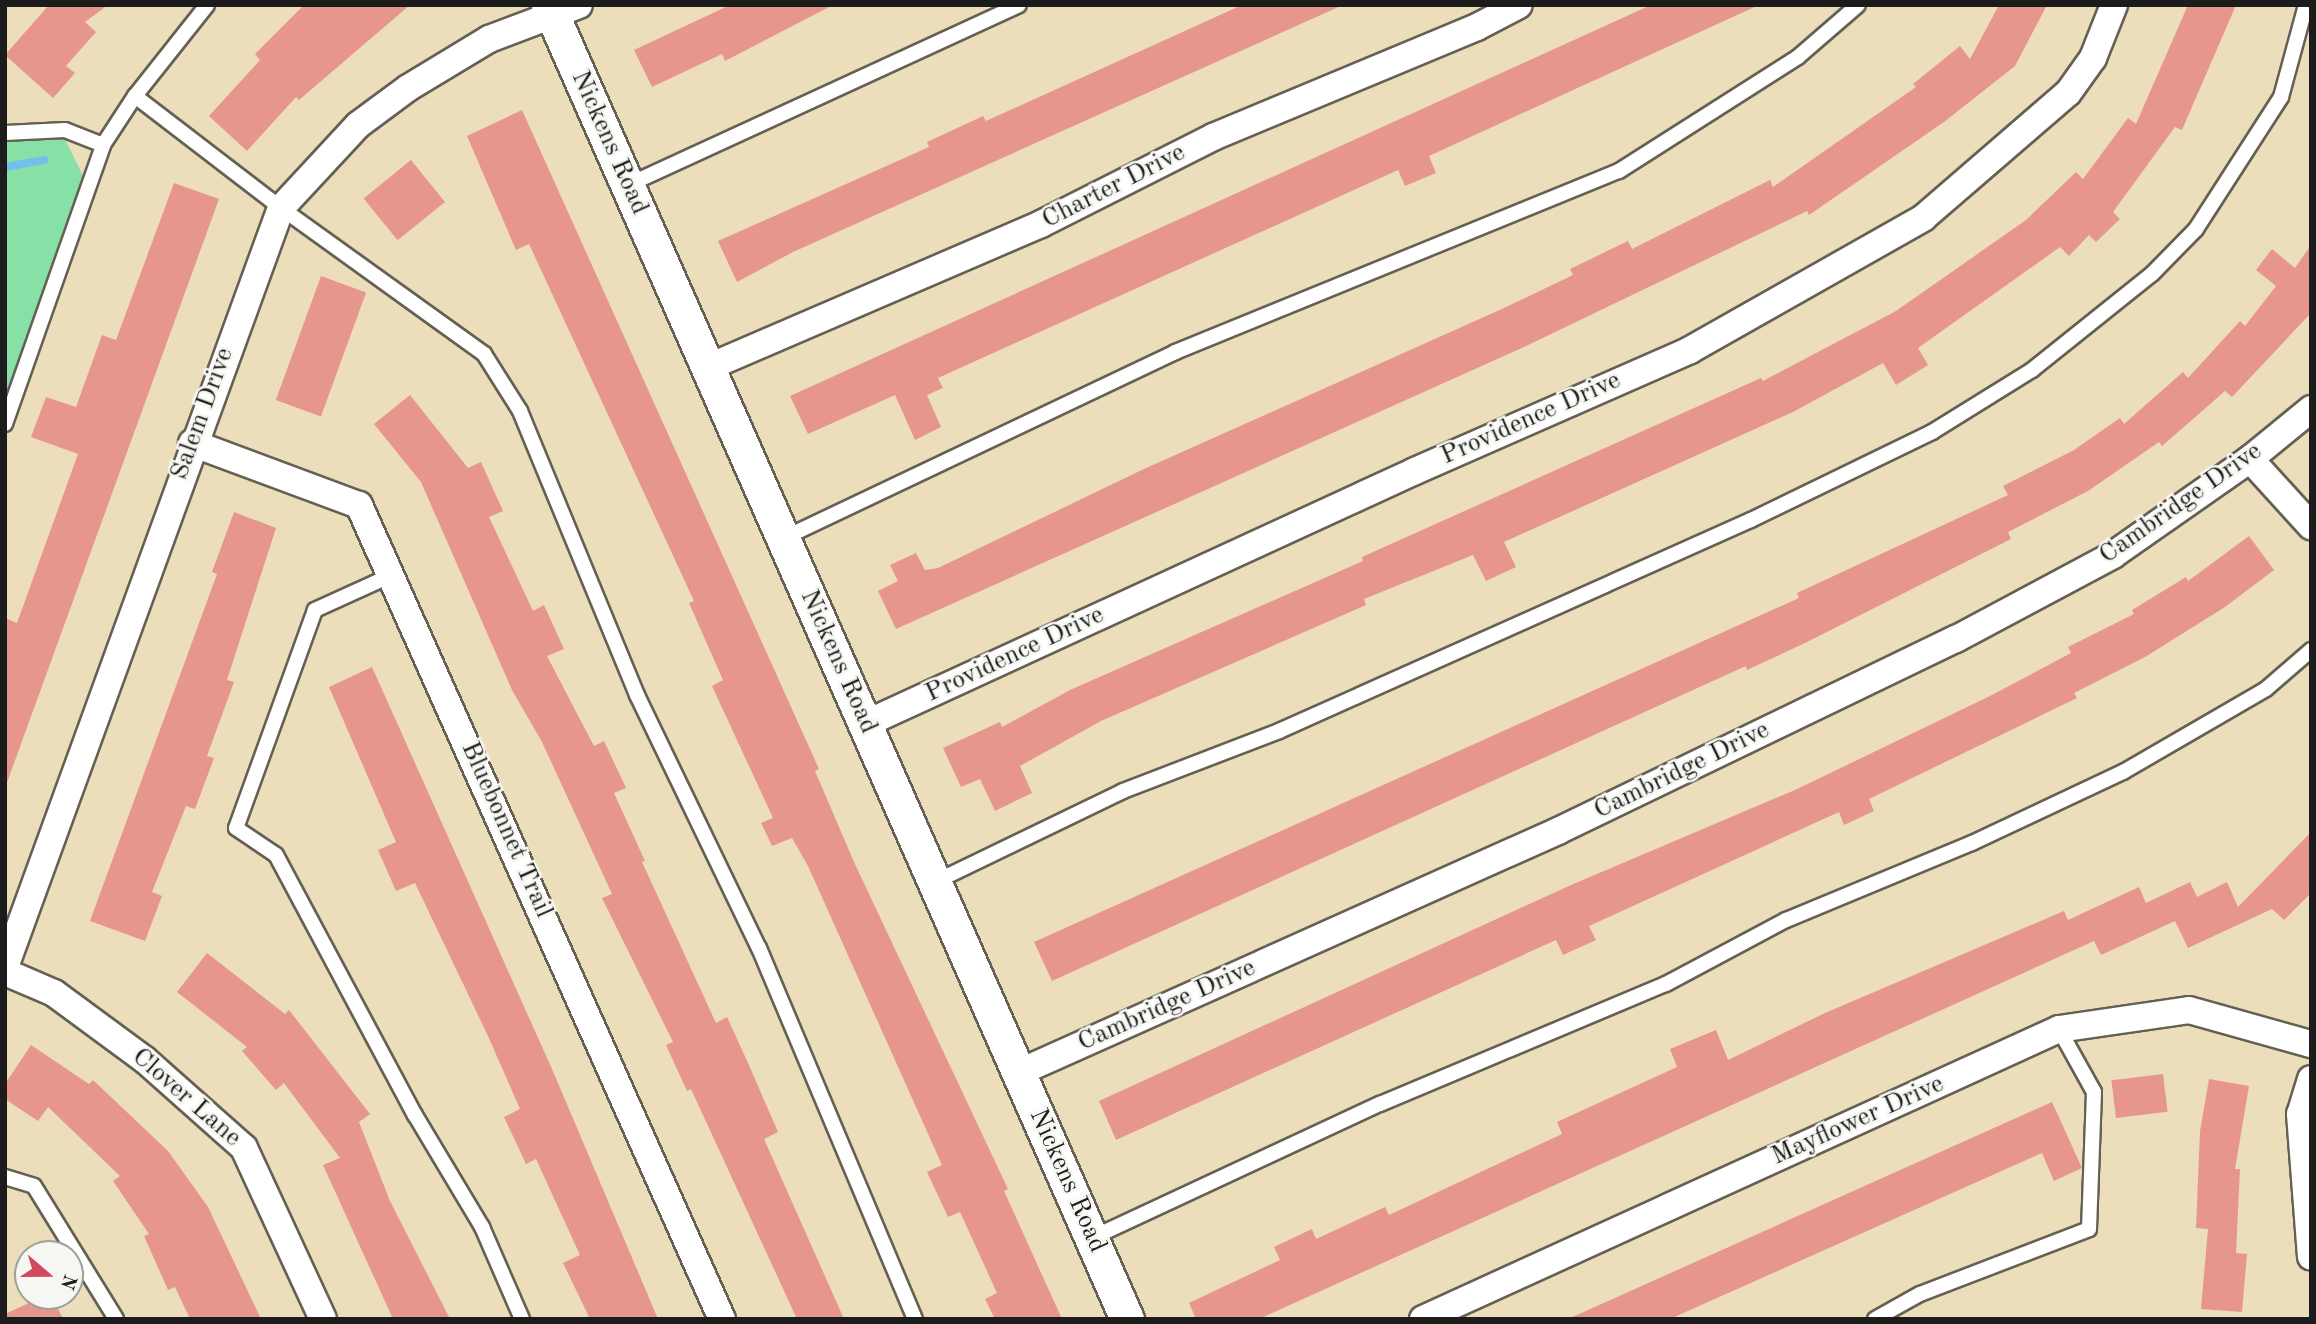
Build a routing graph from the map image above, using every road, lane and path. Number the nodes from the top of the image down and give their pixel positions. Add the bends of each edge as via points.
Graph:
1 (207, 5) edge
2 (1019, 5) edge
3 (1519, 5) edge
4 (1858, 5) edge
5 (2114, 5) edge
6 (2306, 5) edge
7 (560, 9) edge
8 (135, 96) junction
9 (5, 134) edge
10 (103, 145) junction
11 (628, 185) junction
12 (281, 208) junction
13 (709, 367) junction
14 (2311, 409) edge
15 (5, 424) edge
16 (192, 443) junction
17 (2250, 459) junction
18 (2311, 526) edge
19 (784, 538) junction
20 (394, 574) junction
21 (2311, 649) edge
22 (865, 724) junction
23 (935, 882) junction
24 (5, 969) edge
25 (2059, 1029) junction
26 (2311, 1044) edge
27 (1020, 1072) junction
28 (2311, 1079) edge
29 (5, 1177) edge
30 (1092, 1238) junction
31 (2311, 1257) edge
32 (116, 1319) edge
33 (323, 1319) edge
34 (522, 1319) edge
35 (722, 1319) edge
36 (915, 1319) edge
37 (1127, 1319) edge
38 (1423, 1319) edge
39 (1875, 1319) edge

1 - 8 lane
2 - 11 lane
3 - 13 street, Charter Drive via 1477,27 1213,137 1041,224
4 - 19 lane via 1798,57 1619,171 1175,352
5 - 22 street, Providence Drive via 2093,58 2068,93 1923,218 1690,350
6 - 23 lane via 2281,97 2196,229 2152,274 2032,370 1932,432 1751,520 1279,731 1123,790
7 - 11 street, Nickens Road
7 - 12 street, Salem Drive via 489,39 408,88 358,125
8 - 10 lane
8 - 12 lane
9 - 10 lane via 65,130
10 - 15 lane
11 - 13 street, Nickens Road
12 - 16 street, Salem Drive
12 - 36 lane via 484,354 520,411 637,695 759,948
13 - 19 street, Nickens Road
14 - 17 street, Cambridge Drive
16 - 20 street, Bluebonnet Trail via 359,505
16 - 24 street, Salem Drive
17 - 18 street
17 - 27 street, Cambridge Drive via 2112,555 1956,639 1559,831
19 - 22 street, Nickens Road
20 - 34 lane via 316,610 236,828 276,855 415,1115 482,1227
20 - 35 street, Bluebonnet Trail
21 - 30 lane via 2266,689 2123,772 1972,843 1786,920 1666,984 1380,1104
22 - 23 street, Nickens Road
23 - 27 street, Nickens Road
24 - 33 street, Clover Lane via 54,993 145,1060 244,1148
25 - 26 street, Mayflower Drive via 2189,1010
25 - 38 street, Mayflower Drive
25 - 39 lane via 2094,1091 2089,1229 1920,1294
27 - 30 street, Nickens Road
28 - 31 street via 2300,1114
29 - 32 lane via 34,1185
30 - 37 street, Nickens Road

